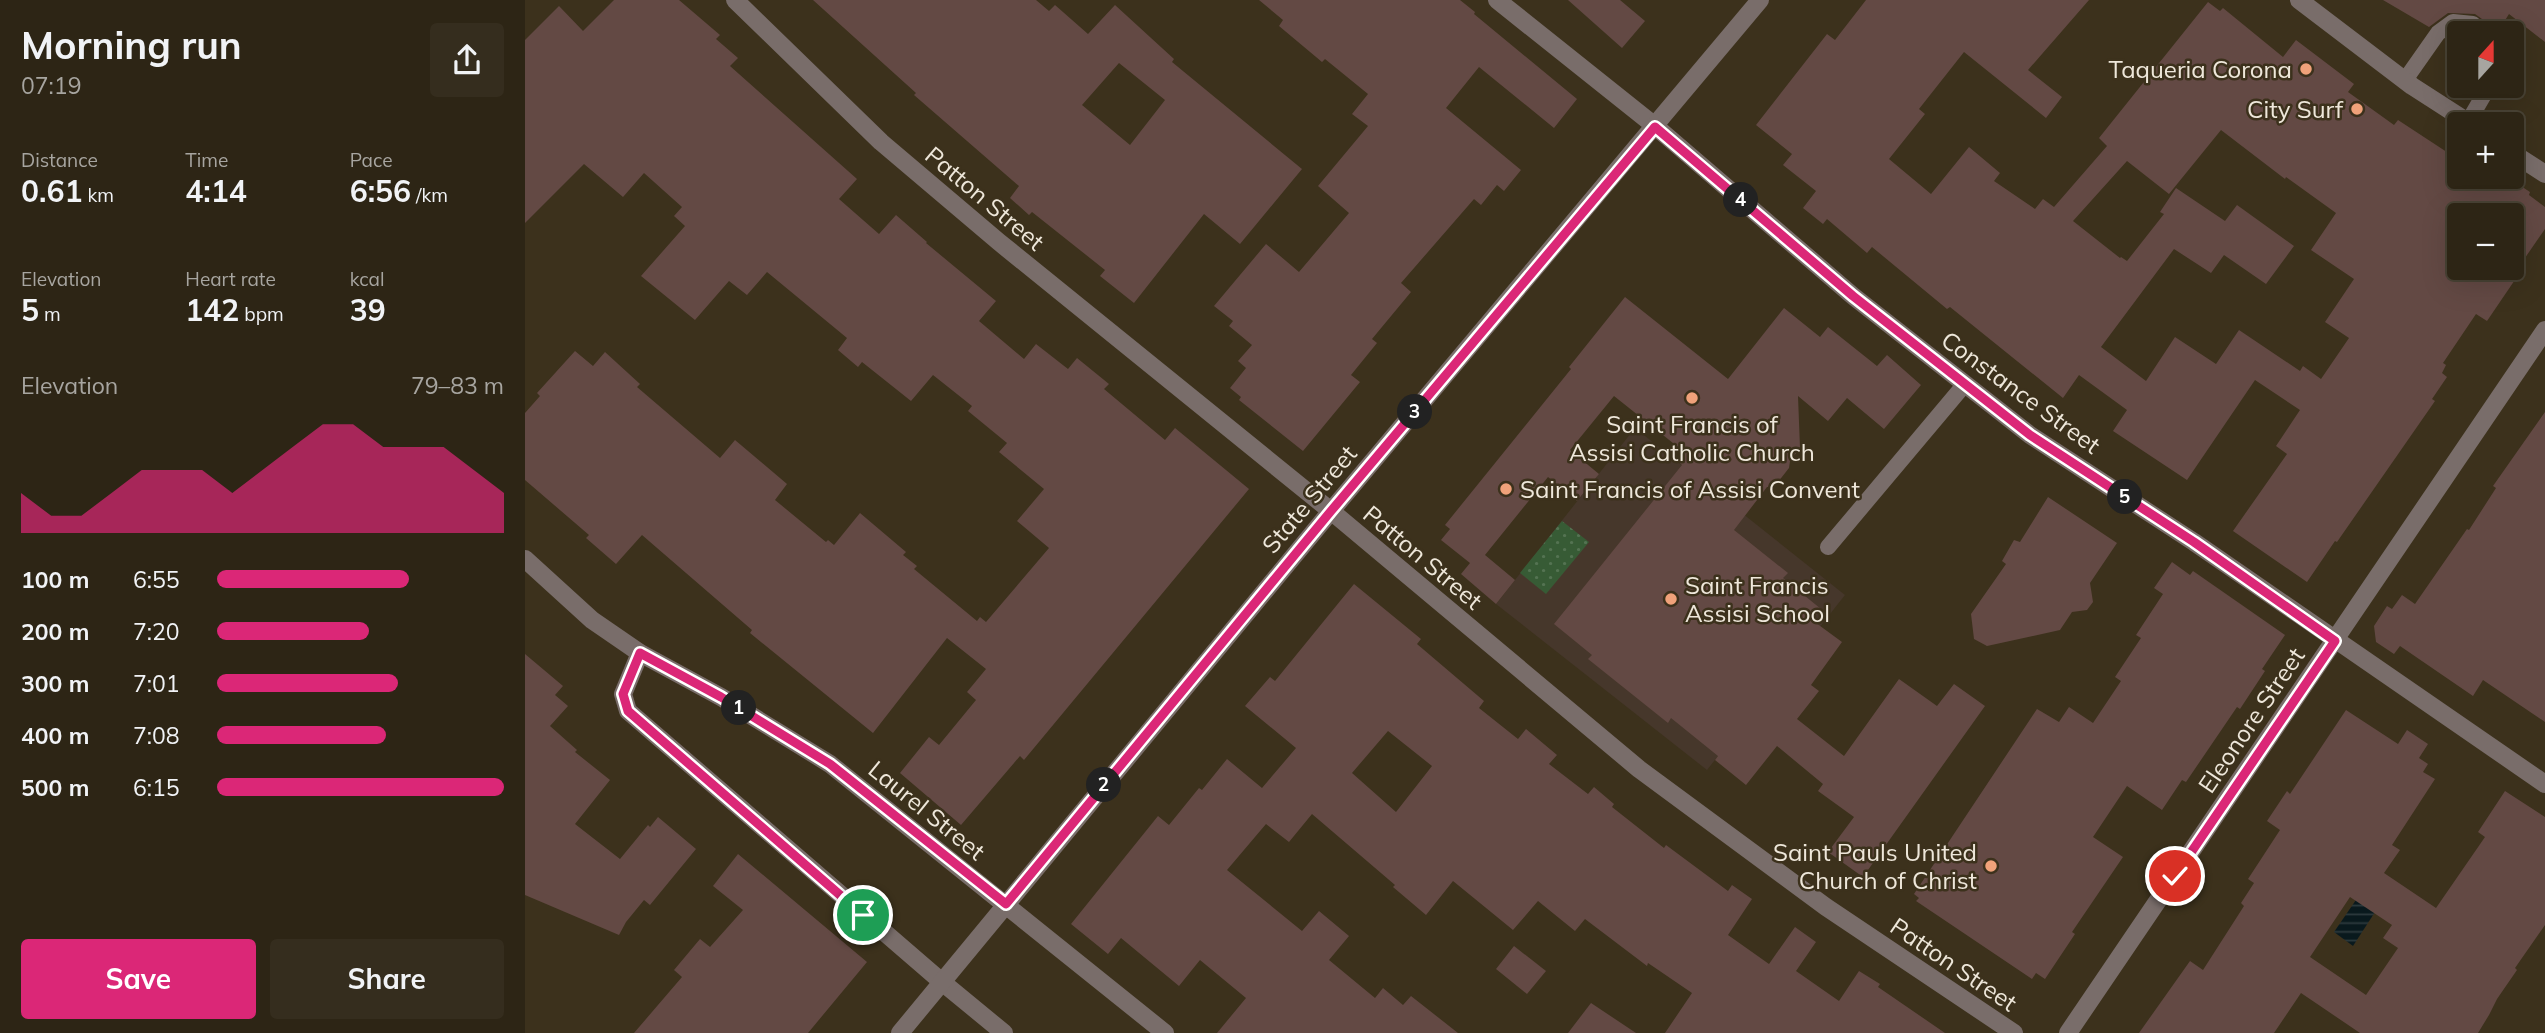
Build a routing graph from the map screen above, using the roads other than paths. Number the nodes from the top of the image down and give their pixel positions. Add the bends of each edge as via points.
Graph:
1 (735, 0) edge
2 (1497, 0) edge
3 (1760, 0) edge
4 (2299, 0) edge
5 (2447, 26) edge
6 (2405, 80) junction
7 (2453, 112) edge
8 (1655, 127) junction
9 (2524, 160) edge
10 (2545, 174) edge
11 (2545, 330) edge
12 (1965, 384) junction
13 (1331, 511) junction
14 (1828, 547) dead end
15 (525, 559) edge
16 (2335, 641) junction
17 (640, 653) junction
18 (2545, 784) edge
19 (1006, 904) junction
20 (942, 982) junction
21 (900, 1033) edge
22 (1004, 1033) edge
23 (1165, 1033) edge
24 (2014, 1033) edge
25 (2068, 1033) edge

1 - 13 street, Patton Street via 881,142
2 - 8 street, Constance Street
3 - 8 street, State Street
4 - 6 street
5 - 6 lane
6 - 7 street
8 - 12 street, Constance Street via 1853,296
8 - 13 street, State Street
9 - 10 street
11 - 16 street, Eleonore Street
12 - 14 lane
12 - 16 street, Constance Street via 2030,435
13 - 19 street, State Street
13 - 24 street, Patton Street via 1639,769 1826,907
15 - 17 street, Laurel Street via 592,620
16 - 18 street, Constance Street
16 - 25 street, Eleonore Street
17 - 19 street, Laurel Street via 830,764
17 - 20 street via 623,694 628,711
19 - 20 street, State Street
19 - 23 street, Laurel Street
20 - 21 street, State Street
20 - 22 street

